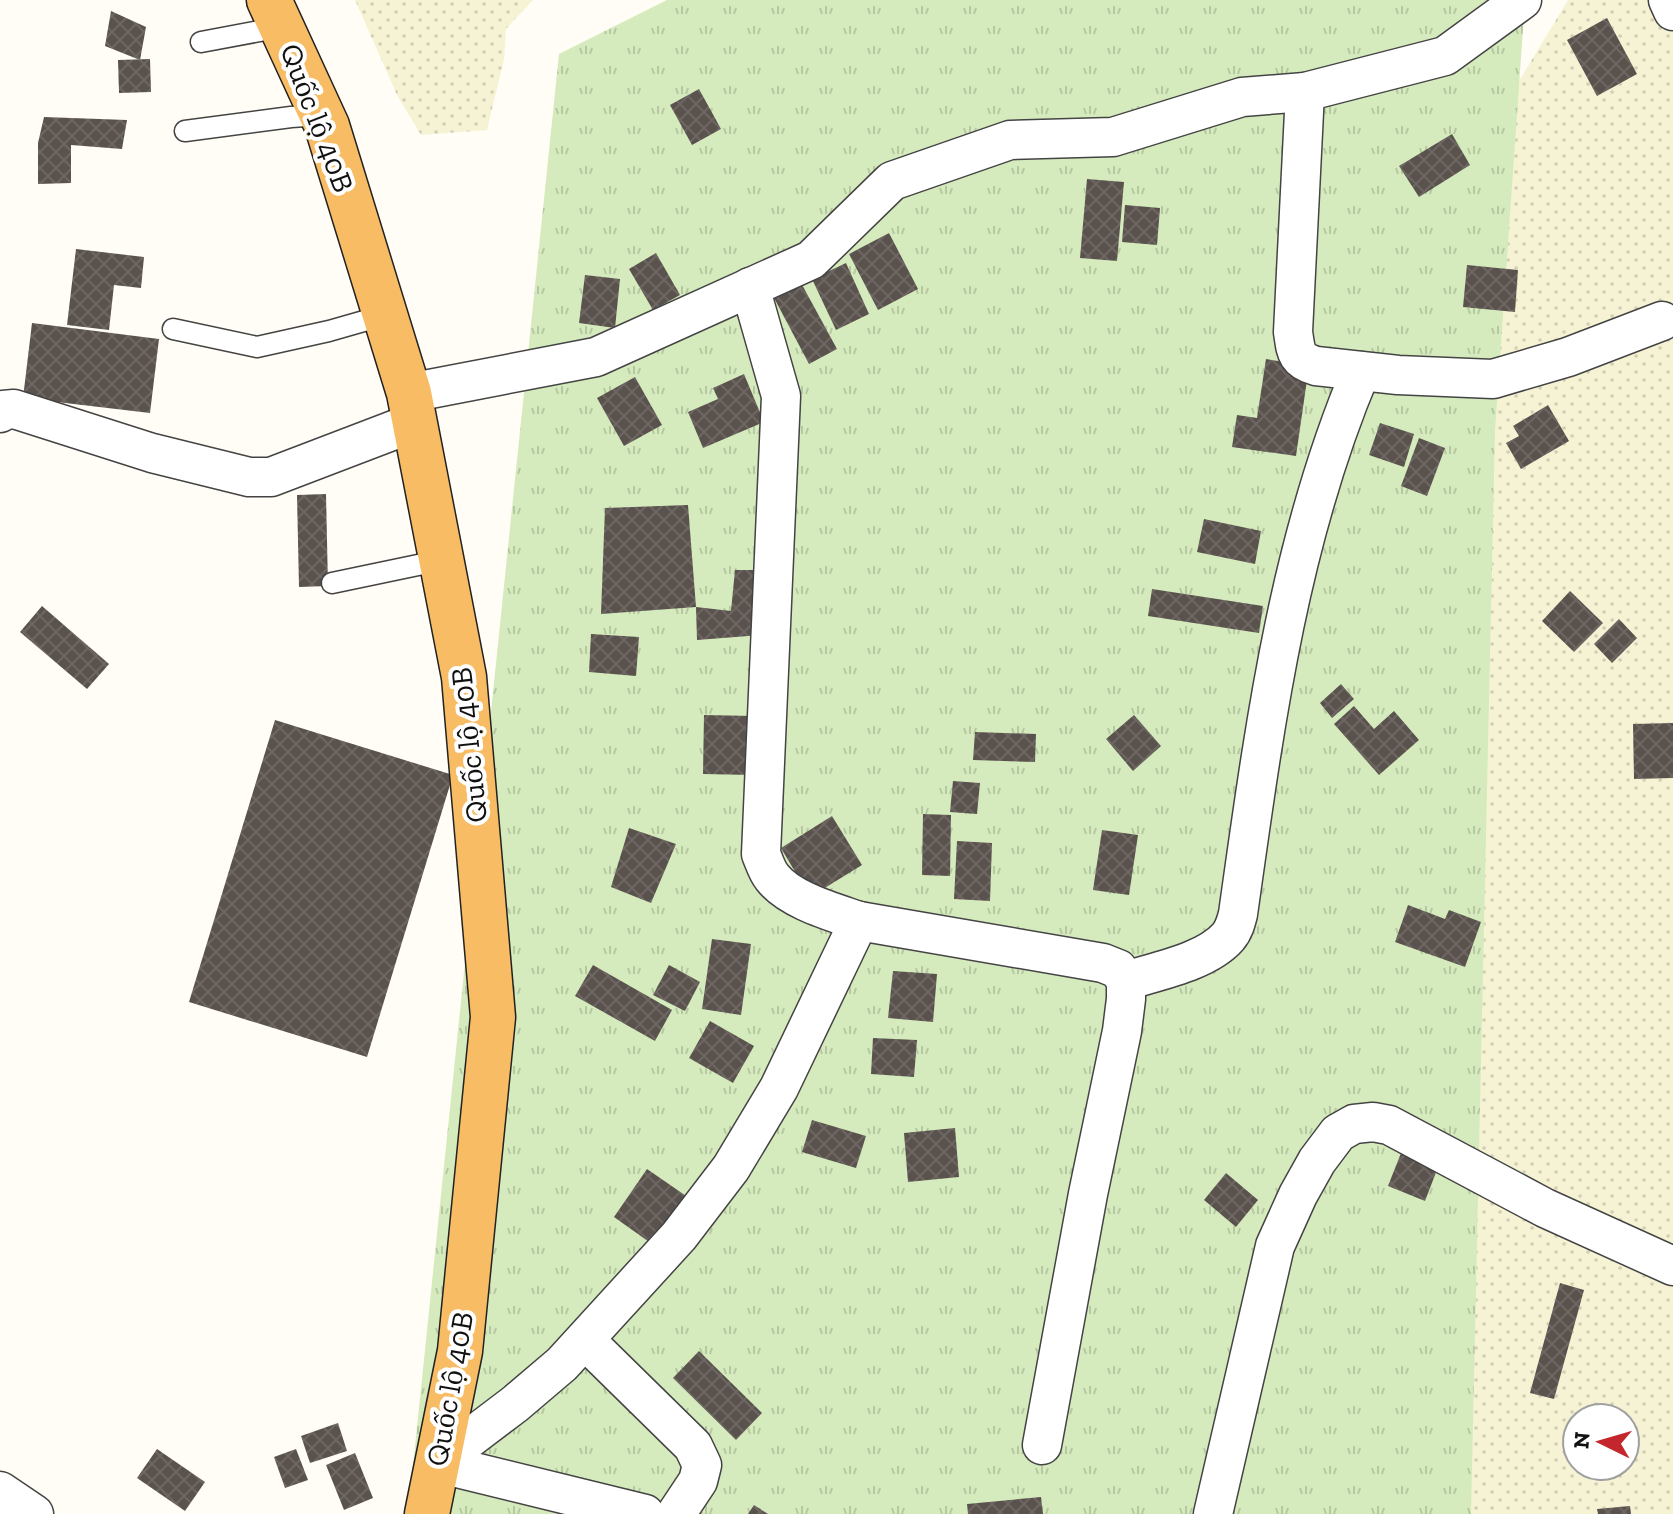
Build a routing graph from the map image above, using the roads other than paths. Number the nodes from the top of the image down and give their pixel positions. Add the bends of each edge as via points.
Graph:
1 (1522, 0) edge
2 (1668, 0) edge
3 (1673, 11) edge
4 (275, 13) edge
5 (201, 42) dead end
6 (1305, 92) junction
7 (322, 115) junction
8 (185, 131) dead end
9 (750, 287) junction
10 (385, 315) junction
11 (1662, 321) dead end
12 (173, 329) dead end
13 (1361, 371) junction
14 (412, 407) junction
15 (0, 413) edge
16 (442, 560) junction
17 (332, 583) dead end
18 (859, 921) junction
19 (1126, 981) junction
20 (1673, 1266) edge
21 (585, 1340) junction
22 (1042, 1445) dead end
23 (437, 1463) junction
24 (0, 1491) edge
25 (34, 1514) edge
26 (427, 1514) edge
27 (645, 1514) edge
28 (676, 1514) edge
29 (1213, 1514) edge

1 - 6 street via 1445,56
2 - 3 street
4 - 5 lane
4 - 7 highway, Quốc lộ 40B
6 - 9 street via 1242,97 1113,137 1010,140 892,181 811,260
6 - 13 street via 1293,332 1297,353 1304,363
7 - 8 lane
7 - 10 highway, Quốc lộ 40B
9 - 14 street via 596,357
9 - 18 street via 781,396 761,854 772,877 787,891
10 - 12 lane via 257,347
10 - 14 highway, Quốc lộ 40B
11 - 13 street via 1493,379
13 - 19 street via 1305,532 1261,751 1234,927 1214,948 1188,962
14 - 15 street via 271,477 249,477 152,453 14,409
14 - 16 highway, Quốc lộ 40B
16 - 17 lane
16 - 23 highway, Quốc lộ 40B via 464,677 493,1017 460,1351
18 - 19 street via 1103,963 1118,969
18 - 21 street via 779,1088 731,1168 679,1236
19 - 22 street via 1122,1031
20 - 29 street via 1545,1208 1389,1125 1354,1124 1338,1133 1317,1161 1275,1246
21 - 23 street via 515,1404
21 - 28 street via 693,1446 702,1465
23 - 26 highway, Quốc lộ 40B
23 - 27 street
24 - 25 street

